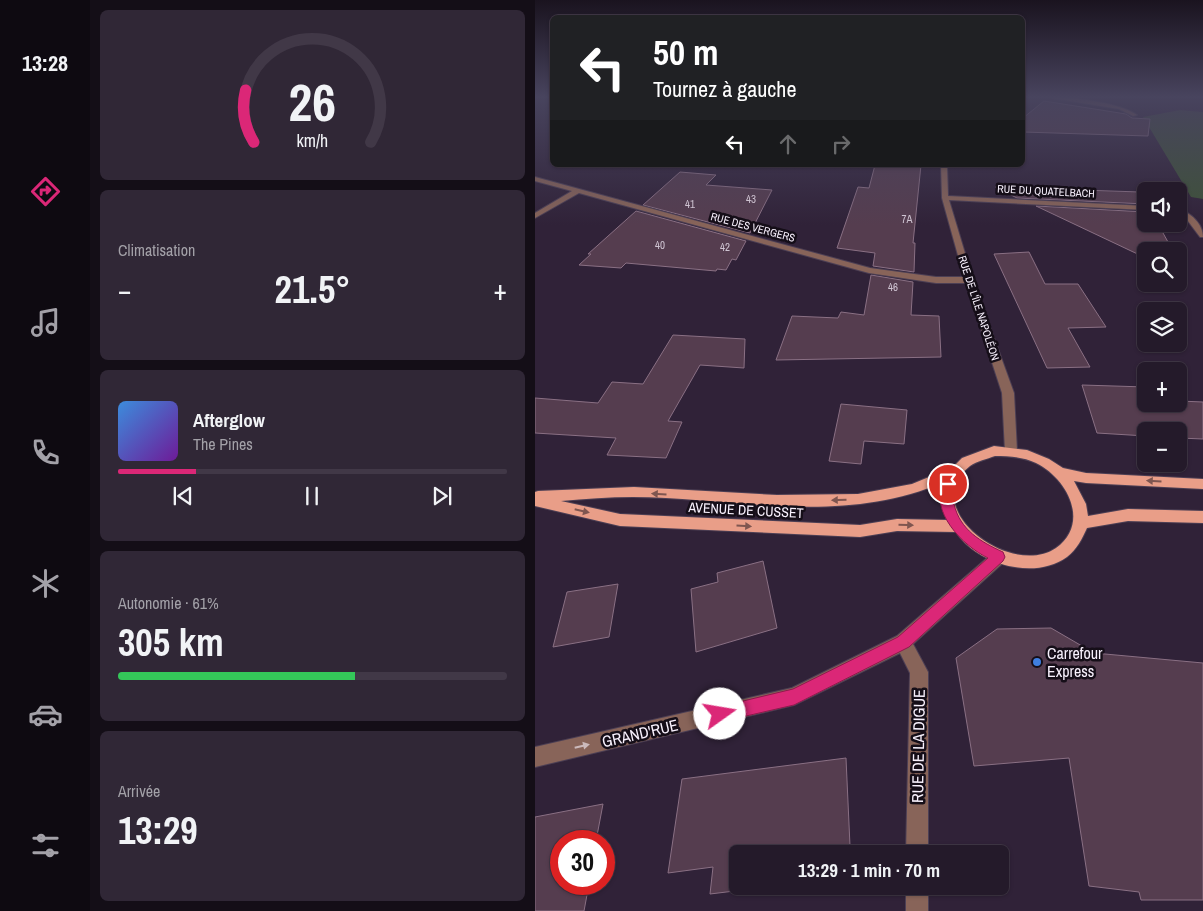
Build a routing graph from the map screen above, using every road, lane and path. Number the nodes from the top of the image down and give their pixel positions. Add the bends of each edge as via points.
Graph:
1 (943, 167) edge
2 (535, 179) edge
3 (579, 190) junction
4 (945, 198) junction
5 (1137, 208) edge
6 (1187, 214) edge
7 (535, 216) edge
8 (1203, 235) edge
9 (969, 280) junction
10 (1011, 451) junction
11 (954, 472) junction
12 (1061, 474) junction
13 (1203, 484) edge
14 (535, 498) edge
15 (1203, 517) edge
16 (1082, 523) junction
17 (957, 526) junction
18 (999, 557) junction
19 (903, 642) junction
20 (535, 757) edge
21 (917, 845) edge
22 (917, 895) edge
23 (917, 911) edge

1 - 4 street, RUE DE L'ÎLE NAPOLÉON
2 - 3 street, RUE DES VERGERS
3 - 7 street
3 - 9 street, RUE DES VERGERS via 869,270 936,280
4 - 5 street, RUE DU QUATELBACH
4 - 9 street, RUE DE L'ÎLE NAPOLÉON
6 - 8 street
9 - 10 street, RUE DE L'ÎLE NAPOLÉON via 1009,394
10 - 11 main road via 977,454
10 - 12 main road via 1029,455
11 -> 14 main road, AVENUE DE CUSSET via 914,489 858,500 777,500 634,492
11 - 17 main road via 948,484 947,498
13 -> 12 main road
12 - 16 main road via 1073,488 1081,506
14 -> 17 main road, AVENUE DE CUSSET via 620,520 860,531 897,525
15 - 16 main road via 1128,515
16 - 18 main road via 1076,539 1063,552 1044,560 1021,562
17 - 18 main road via 968,539
18 - 19 street, GRAND'RUE
20 -> 19 street, GRAND'RUE via 794,696
19 - 21 street, RUE DE LA DIGUE via 919,672
22 - 23 street

